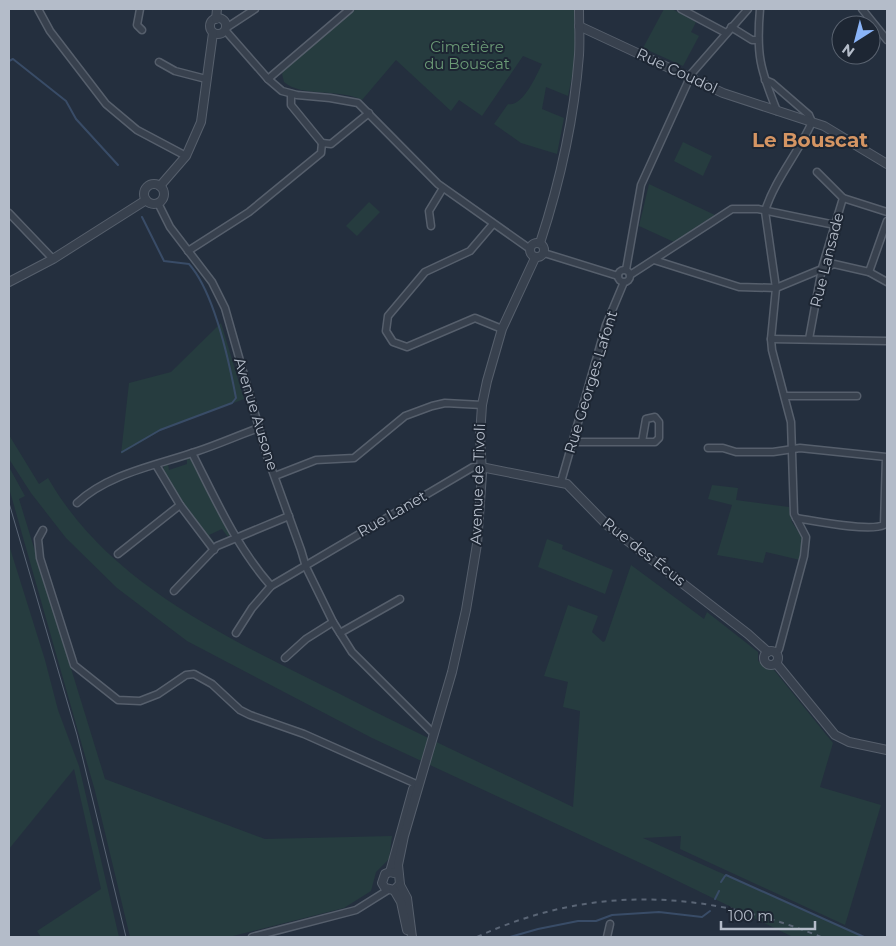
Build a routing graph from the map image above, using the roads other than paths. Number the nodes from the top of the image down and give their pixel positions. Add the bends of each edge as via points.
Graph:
1 (38, 9) edge
2 (140, 9) edge
3 (217, 9) edge
4 (255, 9) edge
5 (350, 9) edge
6 (579, 9) edge
7 (681, 9) edge
8 (748, 9) edge
9 (760, 9) edge
10 (862, 9) edge
11 (216, 19) junction
12 (579, 26) junction
13 (731, 27) junction
14 (225, 29) junction
15 (142, 30) dead end
16 (213, 33) junction
17 (726, 33) junction
18 (757, 40) junction
19 (887, 40) edge
20 (159, 62) dead end
21 (691, 77) junction
22 (206, 79) junction
23 (268, 79) junction
24 (765, 80) junction
25 (291, 94) junction
26 (776, 111) junction
27 (369, 113) junction
28 (812, 122) junction
29 (322, 143) junction
30 (186, 156) junction
31 (887, 164) edge
32 (817, 172) dead end
33 (160, 186) junction
34 (443, 188) junction
35 (843, 198) junction
36 (146, 200) junction
37 (158, 203) junction
38 (765, 211) junction
39 (887, 212) edge
40 (9, 213) edge
41 (887, 221) edge
42 (493, 224) junction
43 (835, 225) junction
44 (430, 226) dead end
45 (540, 243) junction
46 (530, 249) junction
47 (188, 251) junction
48 (544, 253) junction
49 (536, 258) junction
50 (54, 259) junction
51 (654, 260) junction
52 (822, 268) junction
53 (869, 272) junction
54 (628, 273) junction
55 (618, 276) junction
56 (9, 282) edge
57 (624, 282) junction
58 (887, 282) edge
59 (776, 288) junction
60 (502, 329) junction
61 (771, 339) junction
62 (809, 339) junction
63 (887, 341) edge
64 (786, 396) junction
65 (857, 396) dead end
66 (482, 405) junction
67 (259, 428) junction
68 (573, 442) junction
69 (642, 442) dead end
70 (708, 448) dead end
71 (792, 450) junction
72 (192, 453) junction
73 (156, 465) junction
74 (481, 467) junction
75 (274, 476) junction
76 (561, 482) junction
77 (77, 503) dead end
78 (180, 505) junction
79 (289, 516) junction
80 (796, 518) junction
81 (44, 530) dead end
82 (235, 538) junction
83 (214, 550) junction
84 (118, 554) dead end
85 (304, 565) junction
86 (271, 586) junction
87 (174, 591) dead end
88 (400, 599) dead end
89 (333, 622) junction
90 (236, 633) dead end
91 (340, 633) junction
92 (768, 652) junction
93 (776, 654) junction
94 (285, 658) dead end
95 (776, 663) junction
96 (432, 733) junction
97 (887, 750) edge
98 (416, 786) junction
99 (394, 873) junction
100 (391, 888) junction
101 (610, 924) dead end
102 (252, 937) edge
103 (408, 937) edge
104 (412, 937) edge
105 (607, 937) edge

1 - 30 street via 106,104 137,130
2 - 15 street via 137,25
3 - 11 street
4 - 14 street
5 - 23 street
6 - 12 street
7 - 17 street
8 - 13 street
9 - 18 street
10 - 19 street
11 - 14 street via 223,20
11 - 16 street via 210,26
12 - 21 street, Rue Coudol
12 - 45 street via 577,80 565,153
13 - 17 street
13 - 18 street
14 - 16 street via 221,34
14 - 23 street
16 - 22 street
17 - 21 street
18 - 24 street via 760,68
20 - 22 street via 175,71
21 - 26 street, Rue Coudol via 723,93
21 - 54 street via 641,185
22 - 30 street via 201,122
23 - 25 street
24 - 26 street
24 - 28 street via 809,115
25 - 27 street via 352,101
25 - 29 street via 291,105
26 - 28 street, Rue Coudol
27 - 29 street via 332,144
27 - 34 street
28 - 31 street
28 - 38 street via 769,198
29 - 47 street via 321,153 262,201
30 - 33 street
32 - 35 street
33 - 36 street via 153,184 147,187
33 - 37 street via 164,195
34 - 42 street
34 - 44 street via 429,210
35 - 39 street, Rue Lansade
35 - 43 street, Rue Lansade
36 - 37 street
36 - 50 street
37 - 47 street, Avenue Ausone via 170,227
38 - 43 street
38 - 51 street via 732,209
38 - 59 street
40 - 50 street
41 - 53 street
42 - 46 street
42 - 60 street via 470,251 425,272 388,316 386,330 393,342 407,347 475,318
43 - 52 street, Rue Lansade
45 - 46 street
45 - 48 street via 545,248
46 - 49 street
47 - 67 street, Avenue Ausone via 212,282 225,308
48 - 49 street
48 - 55 street
49 - 60 street, Avenue de Tivoli
50 - 56 street
51 - 54 street
51 - 59 street via 739,287
52 - 53 street via 834,264
52 - 59 street
52 - 62 street, Rue Lansade
53 - 58 street
54 - 55 street via 620,271
54 - 57 street, Rue Georges Lafont via 628,280
55 - 57 street
57 - 68 street, Rue Georges Lafont via 606,325
59 - 61 street
60 - 66 street, Avenue de Tivoli
61 - 62 street
61 - 64 street
62 - 63 street
64 - 65 street
64 - 71 street
66 - 74 street, Avenue de Tivoli
66 - 75 street via 445,403 432,406 405,416 354,458 316,460
67 - 72 street
67 - 75 street, Avenue Ausone
68 - 69 street
68 - 76 street, Rue Georges Lafont
70 - 71 street via 736,452
71 - 80 street
71 - 80 street via 886,457 884,525 879,528 863,527
72 - 73 street
72 - 82 street
73 - 77 street via 96,489
73 - 78 street
74 - 76 street, Rue des Écus
74 - 85 street, Rue Lanet via 473,467
74 - 96 street, Avenue de Tivoli via 473,566 457,654 440,717
75 - 79 street, Avenue Ausone
76 - 92 street, Rue des Écus via 607,525
78 - 83 street
78 - 84 street
79 - 82 street
79 - 85 street, Avenue Ausone
80 - 93 street via 806,537 804,556
81 - 98 street via 38,539 40,558 74,665 118,700 140,701 158,694 186,675 194,674 212,684 240,710 304,734
82 - 83 street
82 - 86 street
83 - 87 street
85 - 86 street, Rue Lanet
85 - 89 street, Avenue Ausone
86 - 90 street, Rue Lanet
88 - 91 street
89 - 91 street, Avenue Ausone
89 - 94 street via 306,638
91 - 96 street, Avenue Ausone via 352,652
92 - 93 street
92 - 95 street via 765,662
93 - 95 street
95 - 97 street via 835,735 848,742
96 - 98 street
96 - 98 street, Avenue de Tivoli via 426,744
98 - 99 street
99 - 100 street via 400,879
99 - 100 street via 383,877
100 - 102 street via 356,910
100 - 103 street via 401,902
100 - 104 street via 407,898
101 - 105 street

